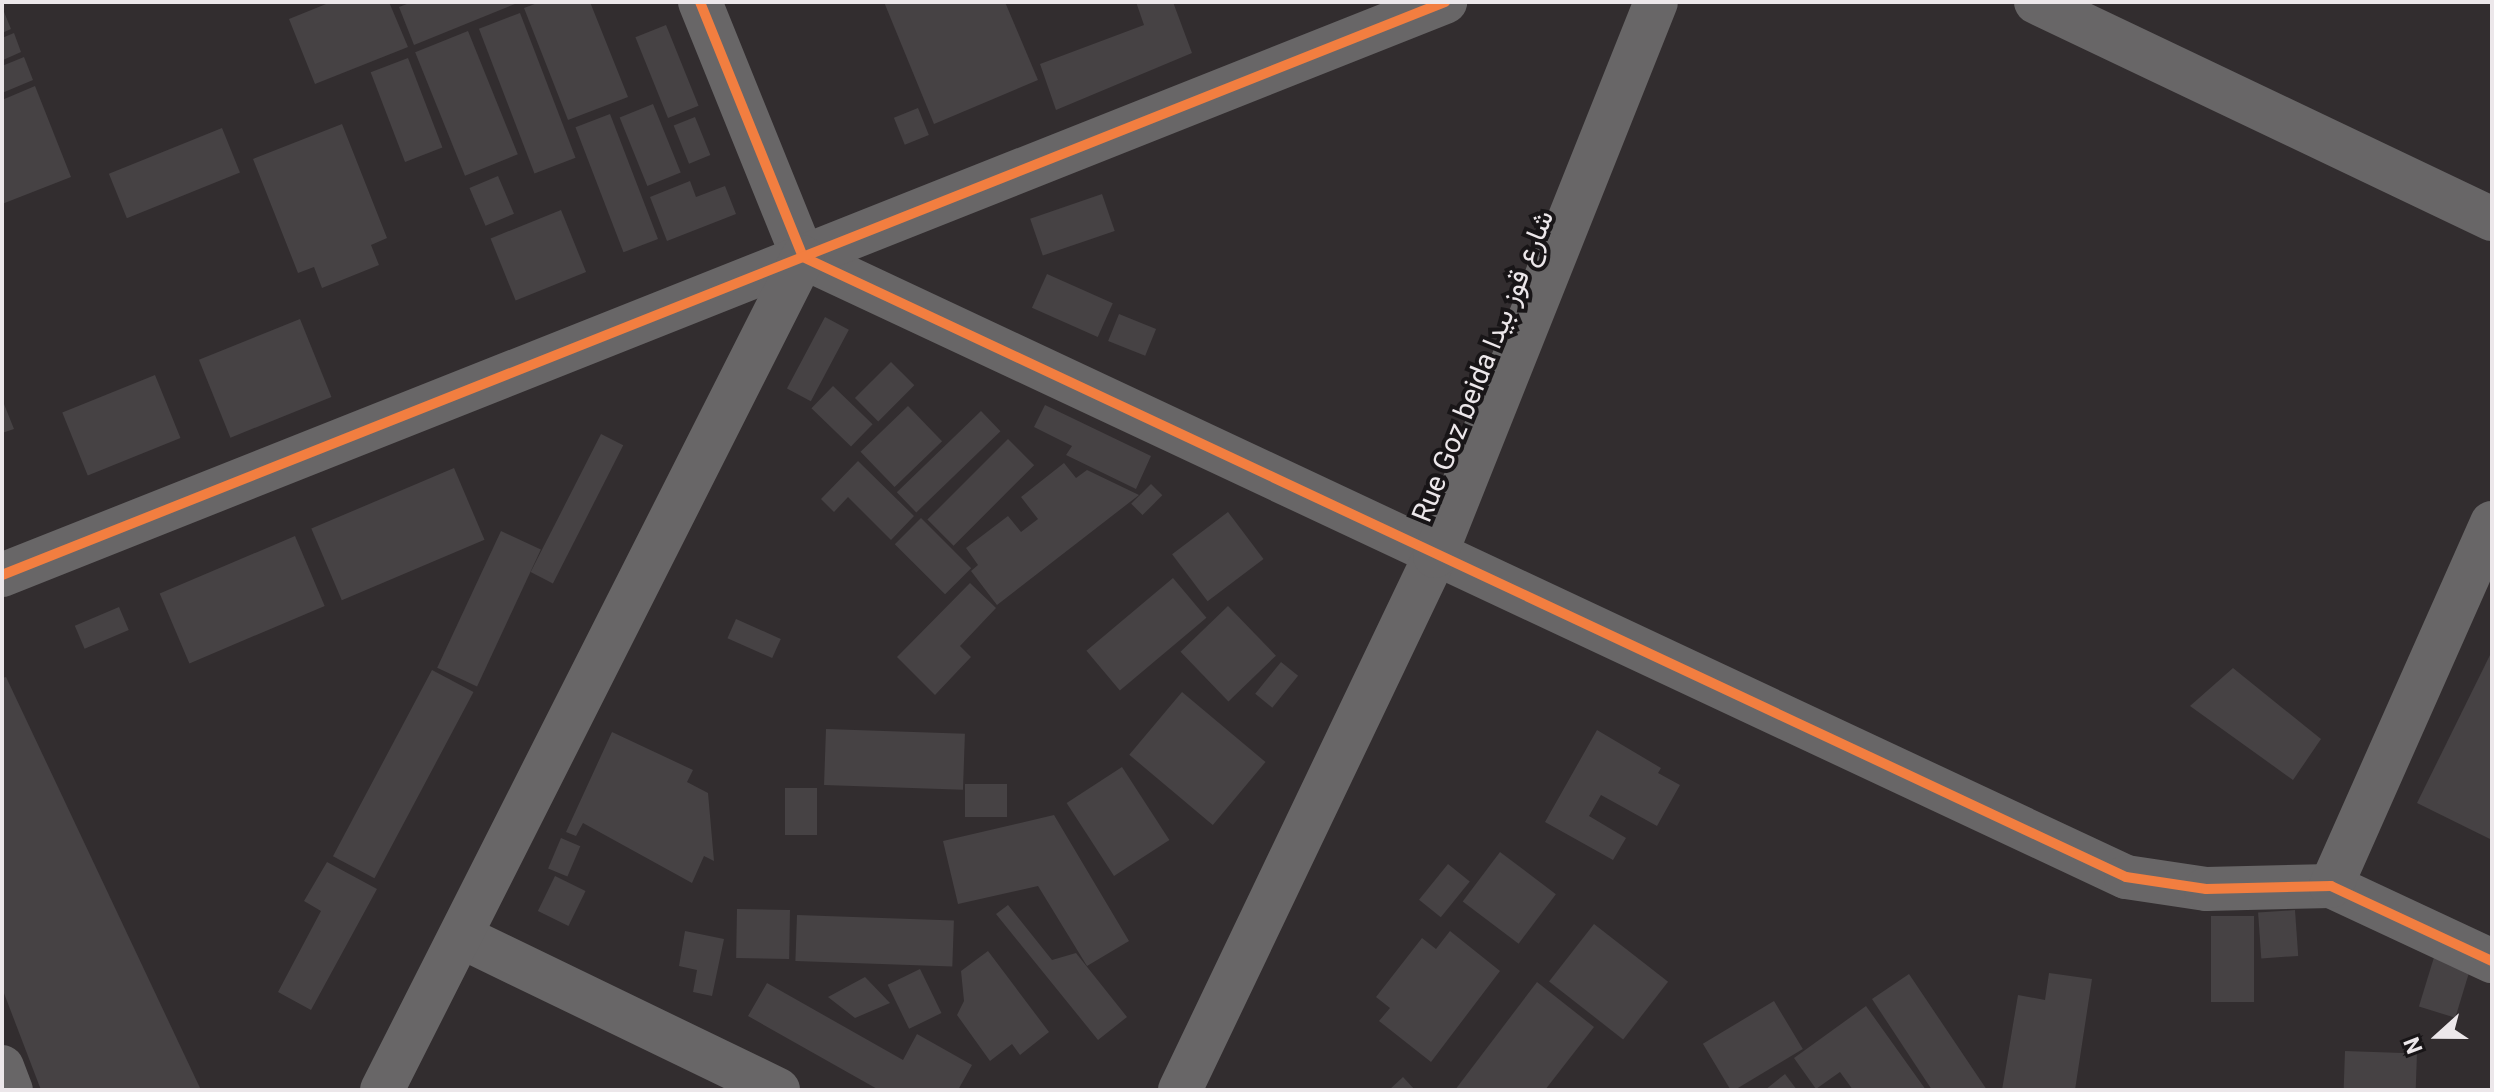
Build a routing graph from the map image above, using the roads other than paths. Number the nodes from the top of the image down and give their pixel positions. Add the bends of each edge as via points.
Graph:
1 (700, 2) edge
2 (1445, 2) edge
3 (1656, 2) edge
4 (2036, 2) edge
5 (2492, 219) edge
6 (803, 257) junction
7 (2492, 523) edge
8 (1435, 556) junction
9 (2, 575) edge
10 (2331, 886) junction
11 (462, 937) junction
12 (2492, 961) edge
13 (2, 1067) edge
14 (11, 1090) edge
15 (382, 1090) edge
16 (778, 1090) edge
17 (1180, 1090) edge

1 - 6 street
2 - 6 street
3 - 8 street, Rue Goz beida شارع قوز بيدا
4 - 5 street
6 - 8 street
6 - 9 street
6 - 11 street
7 - 10 street
8 - 10 street via 2126,877 2206,889
8 - 17 street, Rue Goz beida شارع قوز بيدا
10 - 12 street
11 - 15 street
11 - 16 street
13 - 14 street

